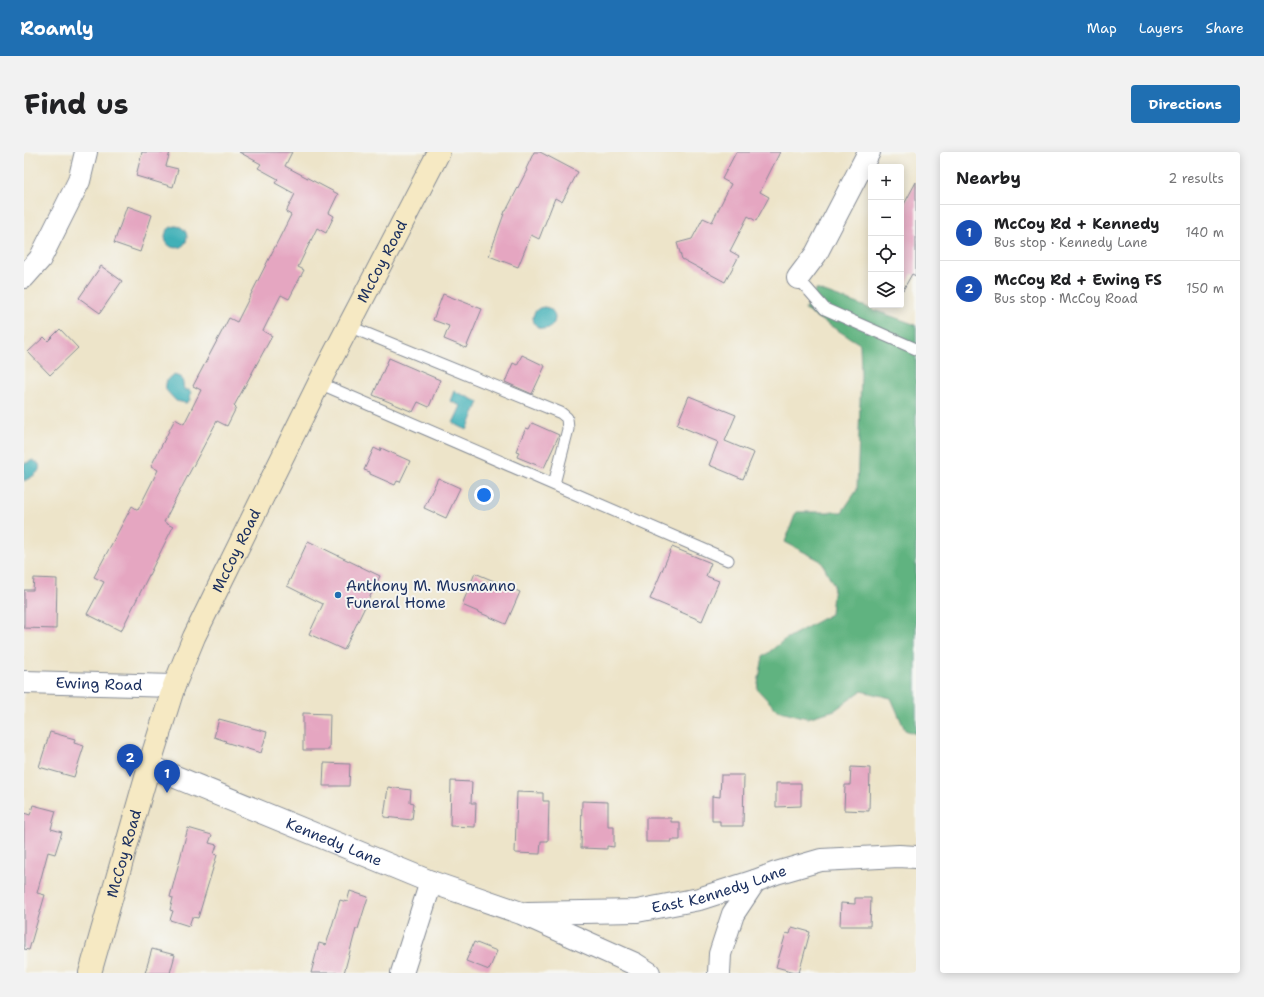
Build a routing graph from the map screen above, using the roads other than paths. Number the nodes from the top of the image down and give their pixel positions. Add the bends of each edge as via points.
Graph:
1 (86, 152) edge
2 (439, 152) edge
3 (869, 152) edge
4 (24, 277) edge
5 (798, 278) joint
6 (348, 326) junction
7 (916, 349) edge
8 (319, 383) junction
9 (554, 484) junction
10 (728, 560) dead end
11 (24, 682) edge
12 (174, 686) junction
13 (149, 766) junction
14 (916, 857) edge
15 (755, 881) junction
16 (431, 882) junction
17 (521, 913) junction
18 (90, 973) edge
19 (402, 973) edge
20 (649, 973) edge
21 (719, 973) edge

1 - 4 street via 79,181 40,258
2 - 6 street, McCoy Road
3 - 5 street via 816,254
5 - 7 lane via 825,310
6 - 8 street, McCoy Road
6 - 9 lane via 561,413 567,418 568,429
8 - 9 lane
8 - 12 street, McCoy Road via 212,598
9 - 10 lane
11 - 12 street, Ewing Road
12 - 13 street, McCoy Road
13 - 16 street, Kennedy Lane
13 - 18 street, McCoy Road
14 - 15 street, East Kennedy Lane via 821,860
15 - 17 street, East Kennedy Lane via 699,899 637,911
15 - 21 street via 733,914 720,954
16 - 17 street, Kennedy Lane
16 - 19 street
17 - 20 street via 635,964

